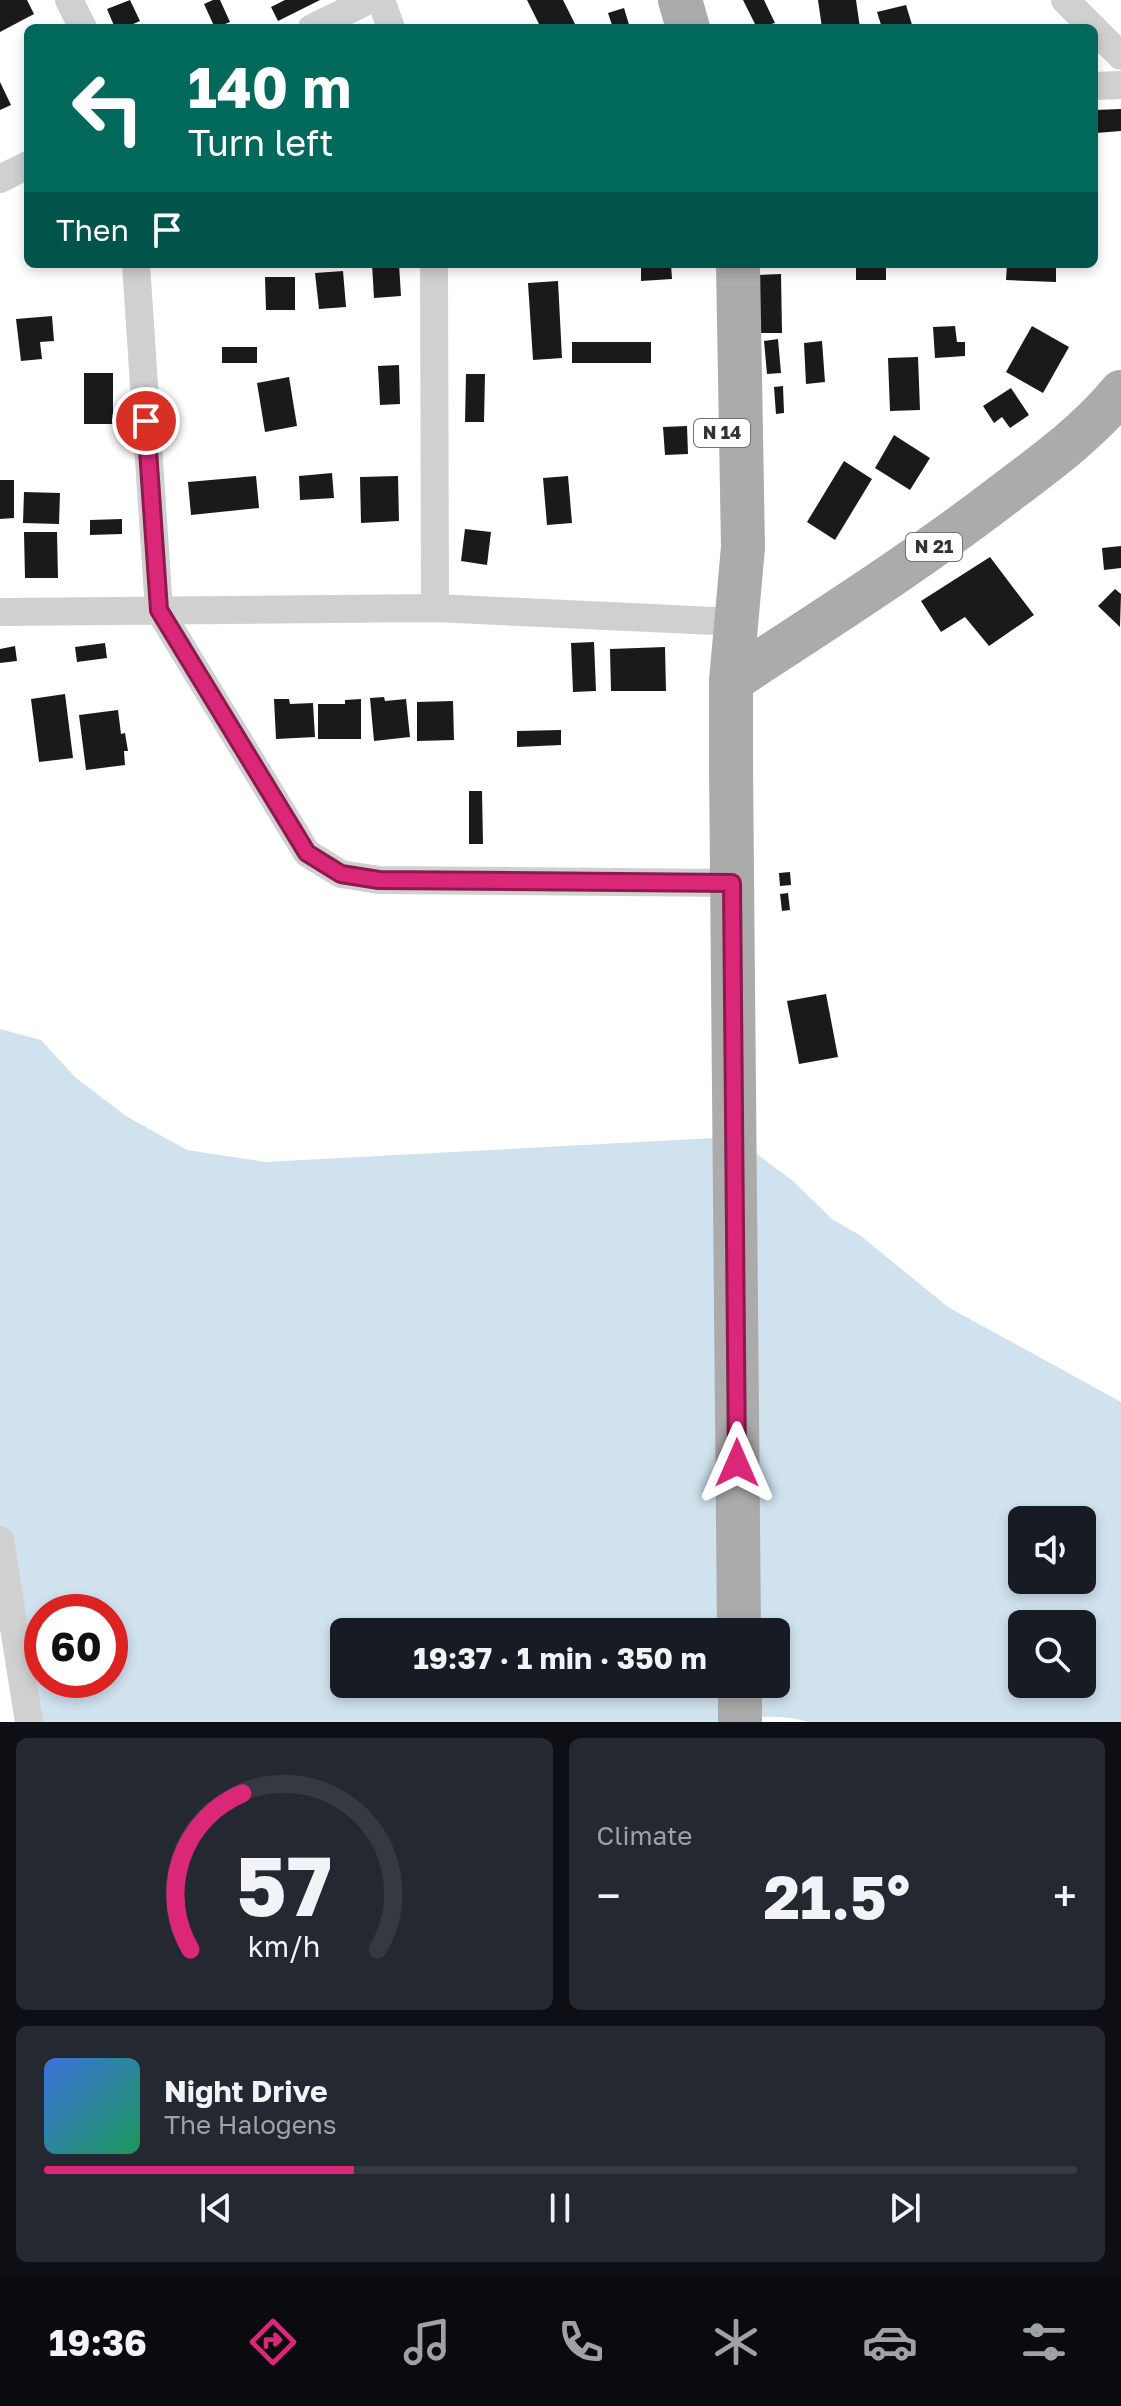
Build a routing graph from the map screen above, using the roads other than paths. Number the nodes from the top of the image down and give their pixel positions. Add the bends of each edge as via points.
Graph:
1 (69, 0) edge
2 (369, 0) edge
3 (381, 0) edge
4 (680, 0) edge
5 (712, 0) edge
6 (1065, 0) edge
7 (81, 24) edge
8 (320, 24) edge
9 (390, 24) edge
10 (687, 24) edge
11 (718, 24) edge
12 (1090, 24) edge
13 (1098, 32) edge
14 (1121, 56) edge
15 (1121, 85) edge
16 (1098, 86) edge
17 (24, 167) edge
18 (0, 179) edge
19 (136, 268) edge
20 (434, 268) edge
21 (713, 268) edge
22 (738, 268) edge
23 (1116, 404) edge
24 (435, 608) junction
25 (159, 610) junction
26 (0, 612) edge
27 (738, 612) junction
28 (731, 681) junction
29 (732, 883) junction
30 (0, 1540) edge
31 (739, 1618) edge
32 (740, 1698) edge
33 (29, 1722) edge
34 (740, 1722) edge

1 - 7 street
2 - 8 street
3 - 9 street
4 - 10 main road
5 - 11 main road
6 - 12 street
13 - 14 street
15 - 16 street
17 - 18 street
19 - 25 street
20 - 24 street
21 - 27 main road, N 14
22 - 27 main road, N 14 via 743,519
23 - 28 main road, N 21 via 948,538
24 - 25 street
24 - 27 street
25 - 26 street
25 - 29 street via 307,853 341,874 379,880
27 - 28 main road, N 14
28 - 29 main road, N 14
29 - 31 main road, N 14
30 - 33 street
32 - 34 main road

